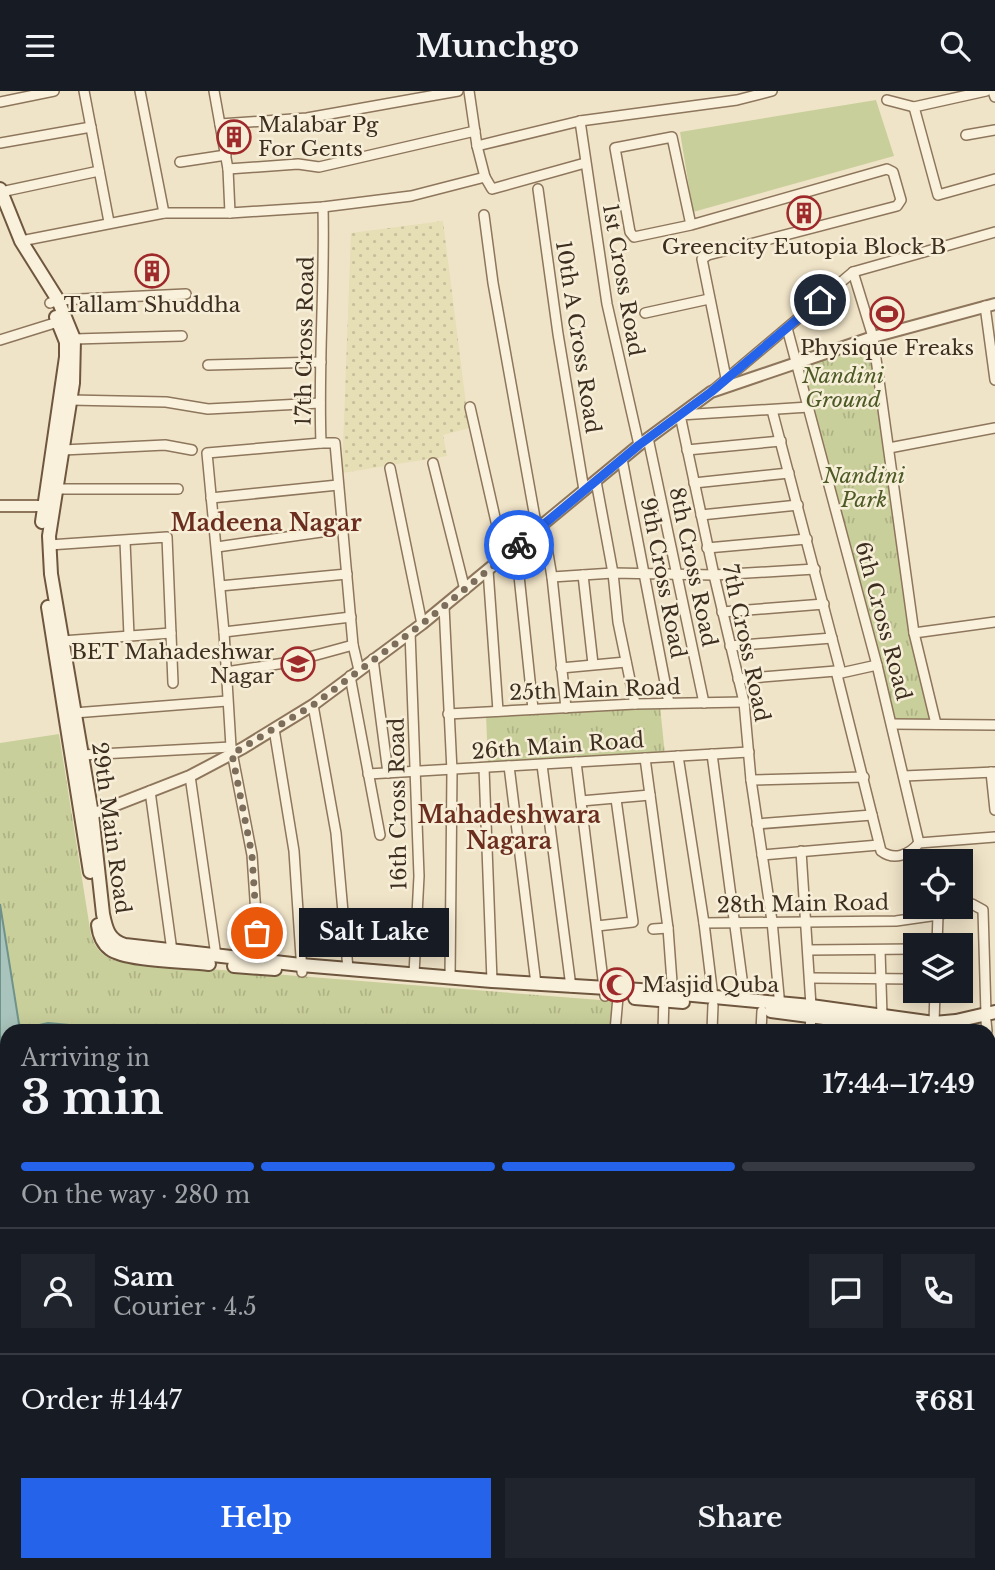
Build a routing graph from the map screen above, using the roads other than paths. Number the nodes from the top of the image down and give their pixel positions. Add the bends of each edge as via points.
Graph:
1 (54, 91) edge
2 (84, 91) edge
3 (140, 91) edge
4 (214, 91) edge
5 (458, 91) edge
6 (469, 91) edge
7 (772, 91) edge
8 (986, 91) edge
9 (993, 91) edge
10 (736, 95) edge
11 (995, 97) edge
12 (887, 100) dead end
13 (0, 102) edge
14 (914, 107) junction
15 (580, 121) junction
16 (220, 124) junction
17 (91, 127) junction
18 (995, 130) edge
19 (475, 131) junction
20 (966, 135) dead end
21 (0, 143) edge
22 (477, 146) junction
23 (226, 155) junction
24 (180, 162) dead end
25 (585, 163) junction
26 (228, 169) junction
27 (99, 171) junction
28 (485, 177) junction
29 (995, 179) edge
30 (538, 189) dead end
31 (1, 190) edge
32 (323, 207) junction
33 (0, 208) edge
34 (164, 213) junction
35 (230, 213) junction
36 (484, 215) dead end
37 (109, 222) junction
38 (691, 225) junction
39 (995, 232) edge
40 (22, 241) junction
41 (853, 272) junction
42 (186, 294) dead end
43 (709, 299) junction
44 (54, 302) junction
45 (990, 305) edge
46 (645, 313) dead end
47 (62, 321) junction
48 (787, 328) junction
49 (182, 336) dead end
50 (873, 337) junction
51 (74, 339) junction
52 (0, 340) edge
53 (321, 362) junction
54 (797, 362) junction
55 (208, 365) dead end
56 (726, 378) junction
57 (995, 380) edge
58 (711, 392) junction
59 (70, 400) junction
60 (320, 403) junction
61 (470, 407) dead end
62 (809, 407) junction
63 (772, 410) junction
64 (680, 415) junction
65 (995, 428) edge
66 (648, 438) junction
67 (781, 441) junction
68 (321, 443) junction
69 (639, 445) junction
70 (889, 448) junction
71 (63, 450) junction
72 (192, 450) dead end
73 (687, 450) junction
74 (622, 459) junction
75 (433, 463) dead end
76 (390, 468) dead end
77 (789, 473) junction
78 (596, 481) junction
79 (694, 483) junction
80 (338, 485) junction
81 (53, 489) junction
82 (178, 489) dead end
83 (584, 490) junction
84 (211, 498) junction
85 (48, 505) junction
86 (798, 505) junction
87 (0, 506) edge
88 (701, 515) junction
89 (540, 526) junction
90 (342, 529) junction
91 (807, 539) junction
92 (125, 541) junction
93 (49, 545) junction
94 (217, 547) junction
95 (516, 547) junction
96 (707, 548) junction
97 (504, 557) junction
98 (815, 569) junction
99 (488, 570) junction
100 (613, 573) junction
101 (644, 573) junction
102 (347, 574) junction
103 (677, 574) junction
104 (583, 575) junction
105 (714, 575) junction
106 (552, 577) junction
107 (220, 586) junction
108 (465, 590) junction
109 (824, 604) junction
110 (444, 606) junction
111 (722, 612) junction
112 (351, 617) junction
113 (995, 622) edge
114 (422, 624) junction
115 (225, 632) junction
116 (410, 632) junction
117 (171, 633) junction
118 (914, 633) junction
119 (130, 636) junction
120 (832, 638) junction
121 (62, 642) junction
122 (353, 645) junction
123 (730, 646) junction
124 (373, 659) junction
125 (626, 662) junction
126 (593, 664) junction
127 (877, 665) junction
128 (561, 668) junction
129 (226, 672) junction
130 (839, 672) junction
131 (354, 673) junction
132 (738, 678) junction
133 (173, 683) dead end
134 (227, 701) junction
135 (744, 702) junction
136 (669, 703) junction
137 (704, 703) junction
138 (635, 704) junction
139 (313, 705) junction
140 (566, 708) junction
141 (533, 709) junction
142 (498, 711) junction
143 (74, 713) junction
144 (448, 714) junction
145 (892, 724) junction
146 (936, 724) junction
147 (995, 725) edge
148 (274, 729) junction
149 (232, 751) junction
150 (749, 752) junction
151 (712, 754) junction
152 (82, 755) junction
153 (678, 756) junction
154 (645, 758) junction
155 (576, 762) junction
156 (542, 765) junction
157 (509, 766) junction
158 (484, 768) junction
159 (452, 771) junction
160 (993, 772) edge
161 (388, 773) junction
162 (416, 773) junction
163 (368, 774) junction
164 (190, 776) junction
165 (904, 776) junction
166 (864, 777) junction
167 (751, 780) junction
168 (150, 791) junction
169 (650, 795) junction
170 (616, 799) junction
171 (581, 801) junction
172 (995, 810) edge
173 (872, 815) junction
174 (87, 816) junction
175 (757, 824) junction
176 (380, 835) dead end
177 (995, 837) edge
178 (919, 843) junction
179 (880, 848) junction
180 (801, 851) junction
181 (762, 855) junction
182 (973, 905) edge
183 (910, 919) edge
184 (772, 921) junction
185 (806, 921) junction
186 (704, 923) junction
187 (736, 923) junction
188 (597, 926) junction
189 (668, 928) junction
190 (653, 929) dead end
191 (995, 933) edge
192 (984, 935) junction
193 (903, 949) edge
194 (809, 950) junction
195 (880, 950) junction
196 (172, 951) junction
197 (216, 956) junction
198 (258, 959) junction
199 (302, 969) junction
200 (348, 969) junction
201 (414, 974) junction
202 (450, 978) junction
203 (811, 978) junction
204 (882, 979) junction
205 (903, 979) edge
206 (492, 981) junction
207 (536, 984) junction
208 (571, 987) junction
209 (609, 994) junction
210 (668, 997) junction
211 (713, 1001) junction
212 (745, 1001) junction
213 (935, 1003) edge
214 (780, 1008) junction
215 (762, 1010) junction
216 (811, 1011) junction
217 (882, 1016) junction
218 (990, 1019) edge
219 (614, 1024) edge
220 (664, 1024) edge
221 (712, 1024) edge
222 (761, 1024) edge
223 (810, 1024) edge
224 (851, 1024) edge
225 (917, 1024) edge
226 (934, 1024) edge
227 (959, 1024) edge
228 (973, 1024) edge

1 - 13 street
2 - 17 street
3 - 34 street
4 - 16 street
5 - 16 street via 307,118
6 - 19 street
7 - 10 street
8 - 14 street
9 - 11 street
10 - 15 street
12 - 14 street
14 - 29 street via 938,195
15 - 22 street
15 - 25 street, 1st Cross Road
16 - 23 street
17 - 21 street
17 - 27 street
18 - 20 street
19 - 22 street
19 - 26 street via 319,167
22 - 28 street
23 - 24 street
23 - 26 street
25 - 28 street via 492,189
25 - 69 street, 1st Cross Road via 607,304
26 - 35 street
27 - 31 street
27 - 37 street
28 - 32 street via 411,197
30 - 83 street, 10th A Cross Road
31 - 40 main road, 29th Main Road
32 - 35 street
32 - 53 street, 17th Cross Road
33 - 44 main road, 29th Main Road via 14,243
34 - 35 street
34 - 37 street
36 - 89 street
37 - 40 street
38 - 38 street via 631,235 615,148 672,137
38 - 43 street via 887,169 893,172 901,200 897,206 704,257 701,262
39 - 41 street
40 - 44 main road, 29th Main Road
41 - 48 street
41 - 50 street
42 - 44 street
43 - 46 street
43 - 56 street
44 - 47 main road, 29th Main Road
45 - 50 street
45 - 57 street
47 - 51 main road, 29th Main Road
47 - 52 street
47 - 81 main road, 29th Main Road via 66,357
48 - 54 street, 6th Cross Road
48 - 56 street
49 - 51 street
50 - 54 street
50 - 70 street
51 - 59 main road, 29th Main Road
53 - 55 street
53 - 60 street, 17th Cross Road
54 - 58 street
54 - 62 street, 6th Cross Road
56 - 58 street
58 - 64 street
59 - 60 street via 166,402 208,409
59 - 71 main road, 29th Main Road
60 - 68 street, 17th Cross Road
61 - 97 street
62 - 63 street
62 - 127 street, 6th Cross Road
63 - 64 street
63 - 67 street
64 - 66 street
64 - 73 street, 7th Cross Road
65 - 70 street
66 - 69 street
66 - 103 street, 8th Cross Road
67 - 73 street
67 - 77 street
68 - 80 street, 17th Cross Road via 335,443
68 - 84 street via 207,453
69 - 74 street
70 - 118 street
71 - 72 street via 165,445
71 - 81 main road, 29th Main Road
73 - 79 street, 7th Cross Road
74 - 78 street
74 - 101 street, 9th Cross Road
75 - 108 street
76 - 114 street
77 - 79 street
77 - 86 street
78 - 83 street
78 - 100 street
79 - 88 street, 7th Cross Road
80 - 84 street
80 - 90 street, 17th Cross Road
81 - 82 street
81 - 85 main road, 29th Main Road
83 - 89 street
84 - 94 street
85 - 87 street
85 - 93 main road, 29th Main Road
85 - 174 main road, 29th Main Road via 41,537 51,628
86 - 88 street
86 - 91 street
88 - 96 street, 7th Cross Road
89 - 95 street
89 - 106 street
90 - 94 street
90 - 102 street, 17th Cross Road
91 - 96 street
91 - 98 street
92 - 93 street
92 - 117 street via 167,537
92 - 119 street
93 - 121 main road, 29th Main Road
94 - 107 street
95 - 97 street
95 - 141 street
96 - 105 street, 7th Cross Road
97 - 99 street
98 - 105 street
98 - 109 street
99 - 108 street
99 - 142 street
100 - 101 street
100 - 104 street
100 - 125 street
101 - 103 street
101 - 136 street, 9th Cross Road
102 - 107 street
102 - 112 street, 17th Cross Road
103 - 105 street
103 - 137 street, 8th Cross Road
104 - 106 street
104 - 126 street
105 - 111 street, 7th Cross Road
106 - 128 street
107 - 115 street
108 - 110 street
109 - 111 street
109 - 120 street
110 - 114 street
110 - 144 street
111 - 123 street, 7th Cross Road
112 - 115 street
112 - 122 street, 17th Cross Road
113 - 118 street
114 - 116 street
115 - 129 street
116 - 124 street
116 - 162 street, 16th Cross Road
117 - 119 street
117 - 133 street
118 - 146 street
119 - 121 street
120 - 123 street
120 - 130 street
121 - 143 main road, 29th Main Road
122 - 129 street via 290,662
122 - 131 street, 17th Cross Road
123 - 132 street, 7th Cross Road
124 - 131 street
124 - 161 street
125 - 126 street
125 - 138 street
126 - 128 street
127 - 130 street
127 - 145 street, 6th Cross Road
128 - 140 street
129 - 134 street
130 - 132 street
130 - 166 street
131 - 139 street
131 - 163 street, 17th Cross Road
132 - 135 street, 7th Cross Road
134 - 143 street
134 - 149 street
135 - 137 street, 25th Main Road
135 - 150 street, 7th Cross Road
136 - 137 street, 25th Main Road
136 - 138 street, 25th Main Road
138 - 140 street, 25th Main Road
139 - 148 street
139 - 200 street via 336,834
140 - 141 street, 25th Main Road
141 - 142 street, 25th Main Road
142 - 144 street, 25th Main Road
143 - 152 main road, 29th Main Road
144 - 159 street
145 - 146 street
145 - 165 street, 6th Cross Road
146 - 147 street
148 - 149 street
148 - 199 street via 294,851
149 - 152 street
149 - 164 street
149 - 198 street via 252,855
150 - 151 street, 26th Main Road
150 - 167 street, 7th Cross Road
151 - 153 street, 26th Main Road
151 - 187 street
152 - 174 main road, 29th Main Road
153 - 154 street, 26th Main Road
153 - 186 street
154 - 155 street, 26th Main Road
154 - 169 street
155 - 156 street, 26th Main Road
155 - 171 street
156 - 157 street, 26th Main Road
156 - 208 street
157 - 158 street, 26th Main Road
157 - 207 street
158 - 159 street, 26th Main Road
158 - 206 street
159 - 162 street, 26th Main Road
159 - 202 street
160 - 165 street
160 - 172 street
161 - 162 street, 26th Main Road
161 - 163 street, 26th Main Road
162 - 201 street, 16th Cross Road via 419,876
163 - 176 street, 17th Cross Road
164 - 168 street
164 - 197 street
165 - 178 street, 6th Cross Road
166 - 167 street
166 - 173 street
167 - 175 street, 7th Cross Road
168 - 174 street
168 - 196 street
169 - 170 street
169 - 189 street
170 - 171 street
170 - 188 street via 633,922
171 - 188 street
173 - 175 street
173 - 179 street
174 - 196 main road, 29th Main Road via 107,932 118,943
174 - 199 main road, 29th Main Road via 99,932 107,947 125,956
175 - 181 street, 7th Cross Road
177 - 178 street
178 - 179 street via 901,856 887,855
179 - 180 street
180 - 181 street
180 - 185 street
181 - 184 street, 7th Cross Road
182 - 192 street, 28th Main Road via 983,910
183 - 185 street, 28th Main Road
184 - 185 street, 28th Main Road
184 - 187 street, 28th Main Road
184 - 214 street, 7th Cross Road
185 - 194 street
186 - 187 street, 28th Main Road
186 - 211 street
187 - 212 street
188 - 209 street
189 - 190 street
189 - 210 street
191 - 192 street
192 - 218 street
193 - 195 street
194 - 195 street
194 - 203 street
195 - 204 street
196 - 197 main road, 29th Main Road
197 - 198 main road, 29th Main Road
198 - 199 main road, 29th Main Road
199 - 200 main road, 29th Main Road
199 - 209 main road, 29th Main Road
200 - 201 main road, 29th Main Road
201 - 202 main road, 29th Main Road
202 - 206 main road, 29th Main Road
203 - 204 street
203 - 216 street
204 - 205 street
204 - 217 street
206 - 207 main road, 29th Main Road
207 - 208 main road, 29th Main Road
208 - 209 main road, 29th Main Road
209 - 210 main road, 29th Main Road
209 - 219 street
210 - 211 main road, 29th Main Road
210 - 220 street
211 - 212 main road, 29th Main Road
211 - 215 main road, 29th Main Road
211 - 221 street
212 - 214 main road, 29th Main Road
213 - 226 street
214 - 215 main road, 29th Main Road
214 - 216 main road, 29th Main Road
215 - 222 street
216 - 217 main road, 29th Main Road
216 - 223 street
216 - 224 main road, 29th Main Road
217 - 225 main road, 29th Main Road
218 - 227 main road, 29th Main Road
218 - 228 main road, 29th Main Road

